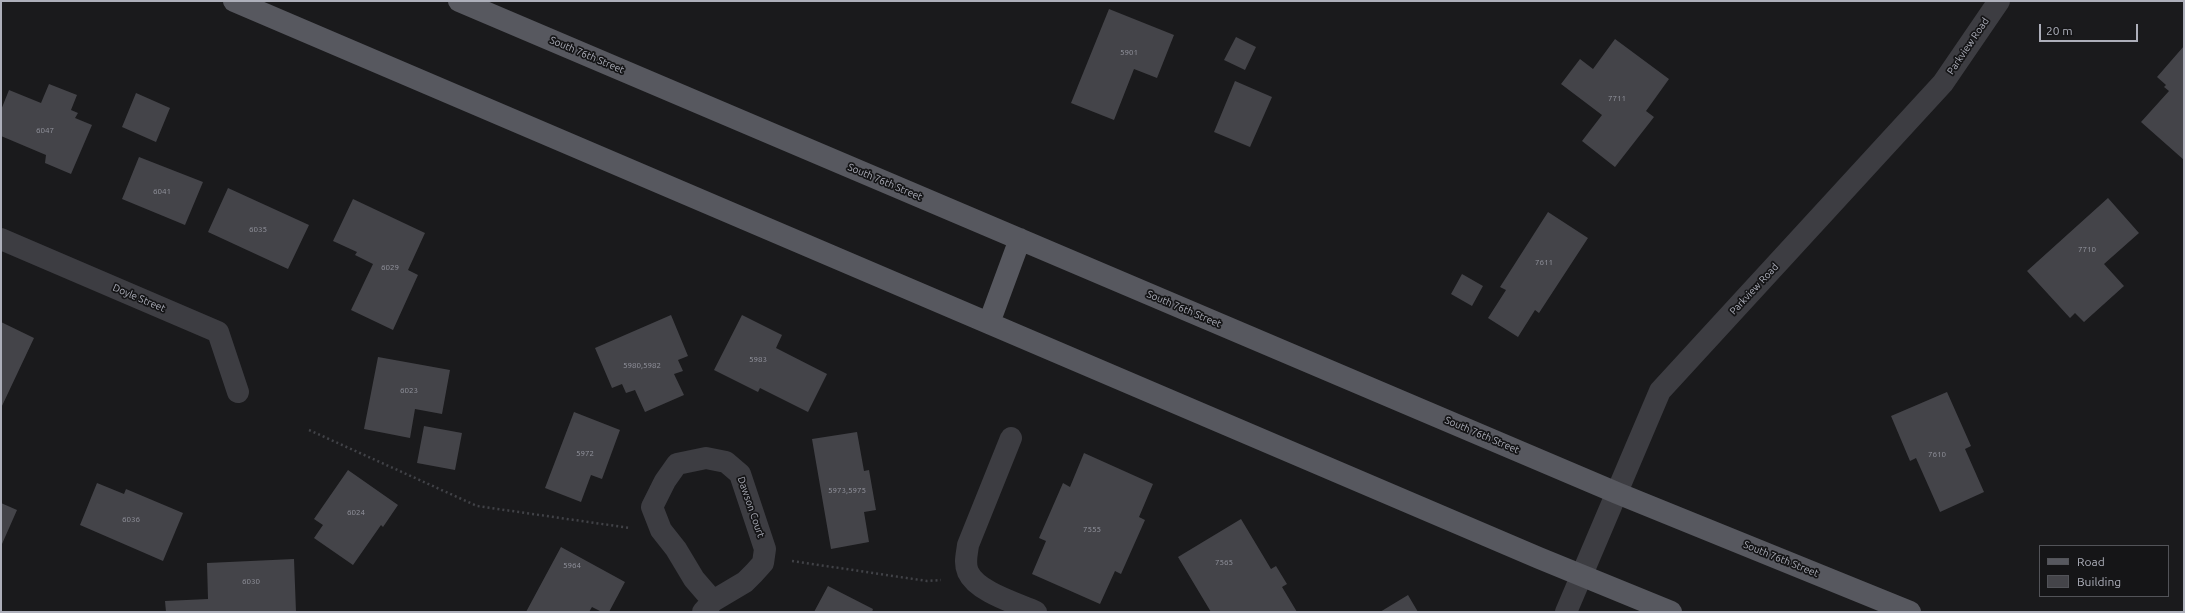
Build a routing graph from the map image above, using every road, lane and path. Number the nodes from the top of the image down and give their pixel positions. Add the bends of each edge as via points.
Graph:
1 (234, 1) edge
2 (459, 1) edge
3 (1999, 1) edge
4 (1, 239) edge
5 (1020, 240) junction
6 (989, 323) junction
7 (238, 392) dead end
8 (308, 430) dead end
9 (1011, 438) dead end
10 (1617, 493) junction
11 (661, 530) junction
12 (764, 557) junction
13 (1582, 576) junction
14 (927, 582) dead end
15 (708, 606) edge
16 (1036, 612) edge
17 (1566, 612) edge
18 (1671, 612) edge
19 (1910, 612) edge

1 - 6 main road
2 - 5 main road, South 76th Street
3 - 10 street, Parkview Road via 1943,83 1660,391
4 - 7 street, Doyle Street via 218,332
5 - 6 main road
5 - 10 main road, South 76th Street
6 - 13 main road
8 - 11 path via 477,506 634,529
9 - 16 street via 968,545 965,560 968,572 976,583
10 - 13 street, Parkview Road
10 - 19 main road, South 76th Street
11 - 12 street, Dawson Court via 652,507 677,464 706,458 726,462 740,474 765,549
11 - 15 street, Dawson Court via 676,549
12 - 14 path
12 - 15 street, Dawson Court via 763,563 745,582
13 - 17 street, Parkview Road
13 - 18 main road

